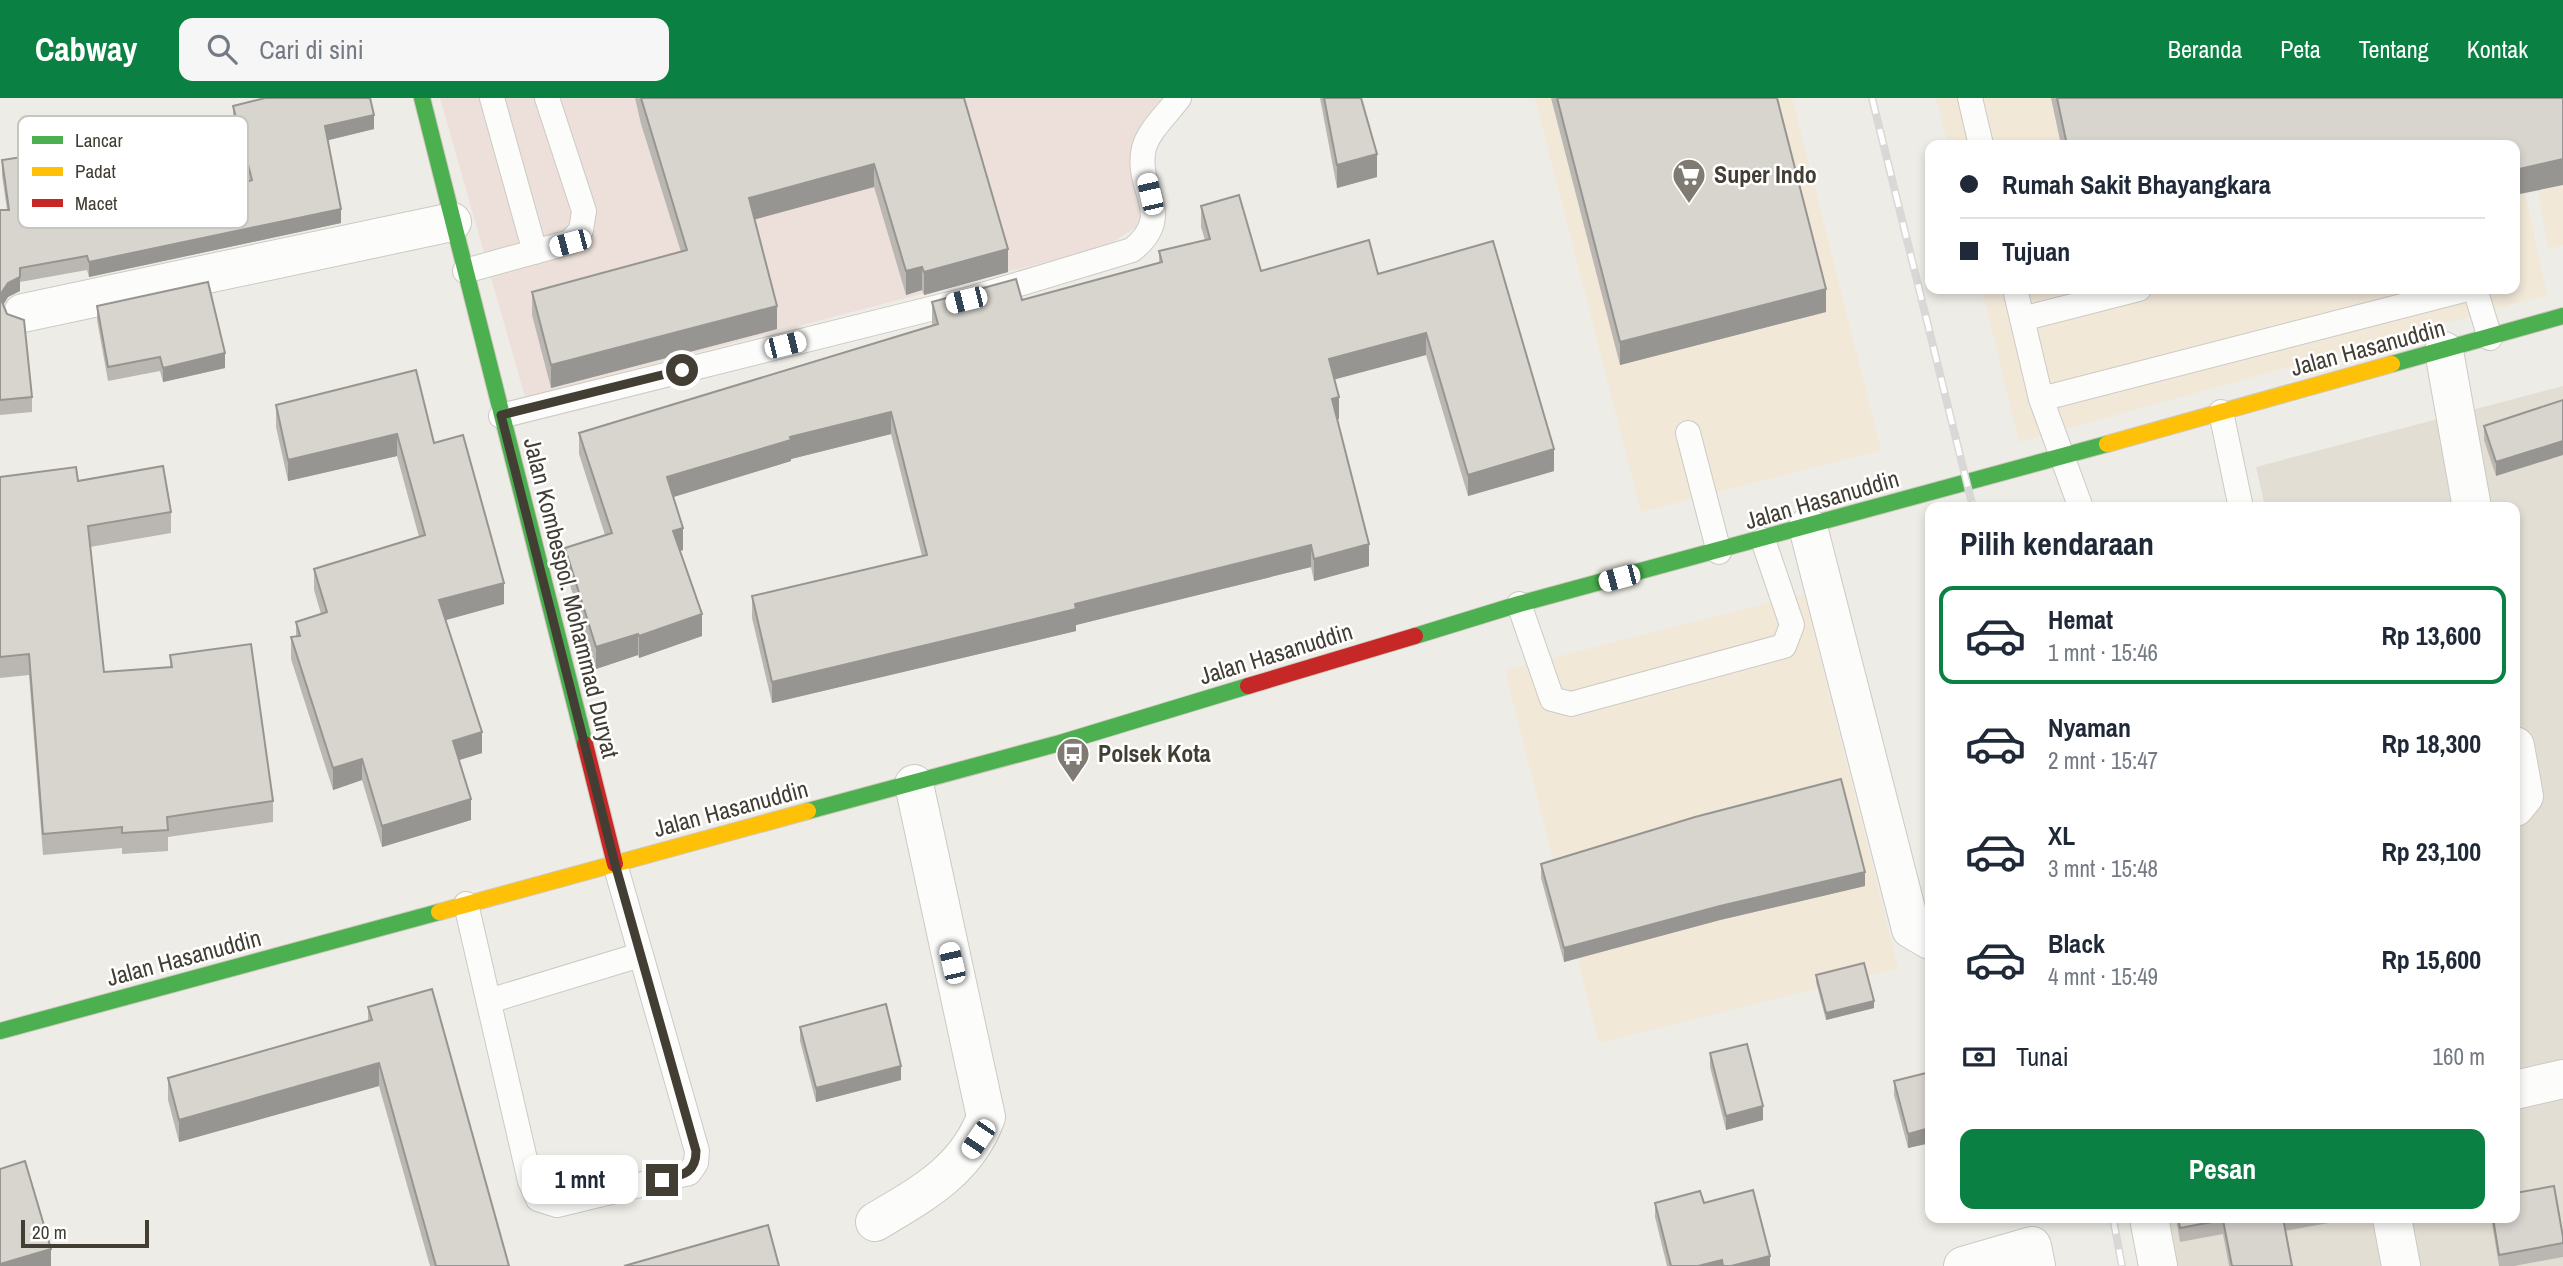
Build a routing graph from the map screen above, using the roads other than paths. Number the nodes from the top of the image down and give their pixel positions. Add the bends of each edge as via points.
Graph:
1 (422, 98) edge
2 (492, 98) edge
3 (547, 98) edge
4 (1179, 98) edge
5 (1970, 98) edge
6 (1980, 140) edge
7 (452, 222) junction
8 (535, 252) junction
9 (465, 271) junction
10 (2016, 294) edge
11 (2120, 294) edge
12 (2449, 294) edge
13 (2477, 294) edge
14 (23, 313) dead end
15 (2563, 316) edge
16 (2022, 319) junction
17 (2490, 338) junction
18 (2444, 351) junction
19 (2041, 399) junction
20 (2221, 412) junction
21 (501, 415) junction
22 (1688, 433) dead end
23 (2060, 457) junction
24 (2079, 502) edge
25 (2240, 502) edge
26 (2471, 502) edge
27 (1808, 527) junction
28 (1763, 540) junction
29 (1719, 552) junction
30 (1519, 604) junction
31 (2520, 774) edge
32 (914, 783) junction
33 (2520, 801) edge
34 (615, 864) junction
35 (466, 904) junction
36 (1925, 937) edge
37 (640, 955) junction
38 (489, 1002) junction
39 (0, 1031) edge
40 (2563, 1079) edge
41 (2520, 1089) edge
42 (875, 1222) dead end
43 (2150, 1223) edge
44 (2393, 1223) edge
45 (2032, 1243) edge
46 (1963, 1266) edge
47 (2158, 1266) edge
48 (2401, 1266) edge

1 - 7 main road, Jalan Kombespol. Mohammad Duryat
2 - 8 lane
3 - 8 lane via 584,211 581,230 570,243
4 - 21 lane via 1144,148 1153,226 1132,250 966,300
5 - 6 lane
7 - 9 main road, Jalan Kombespol. Mohammad Duryat
7 - 14 street
8 - 9 lane
9 - 21 main road, Jalan Kombespol. Mohammad Duryat
10 - 16 lane
11 - 16 lane
12 - 19 lane
13 - 17 lane
15 - 17 main road, Jalan Hasanuddin
16 - 19 lane
17 - 18 main road, Jalan Hasanuddin
18 - 20 main road, Jalan Hasanuddin
18 - 26 street
19 - 23 lane
20 - 23 main road, Jalan Hasanuddin
20 - 25 lane
21 - 34 main road, Jalan Kombespol. Mohammad Duryat
22 - 29 lane
23 - 24 lane
23 - 27 main road, Jalan Hasanuddin
27 - 28 main road, Jalan Hasanuddin
27 - 36 street via 1911,929
28 - 29 main road, Jalan Hasanuddin
28 - 30 lane via 1792,625 1784,646 1570,704 1552,699
29 - 30 main road, Jalan Hasanuddin
30 - 32 main road, Jalan Hasanuddin
31 - 33 street via 2524,796
32 - 34 main road, Jalan Hasanuddin
32 - 42 street via 986,1117 978,1139 948,1175
34 - 35 main road, Jalan Hasanuddin
34 - 37 lane
35 - 38 lane
35 - 39 main road, Jalan Hasanuddin
37 - 38 lane
37 - 38 lane via 696,1151 696,1163 688,1174 557,1205 538,1199
40 - 41 street
43 - 47 street
44 - 48 street
45 - 46 street

